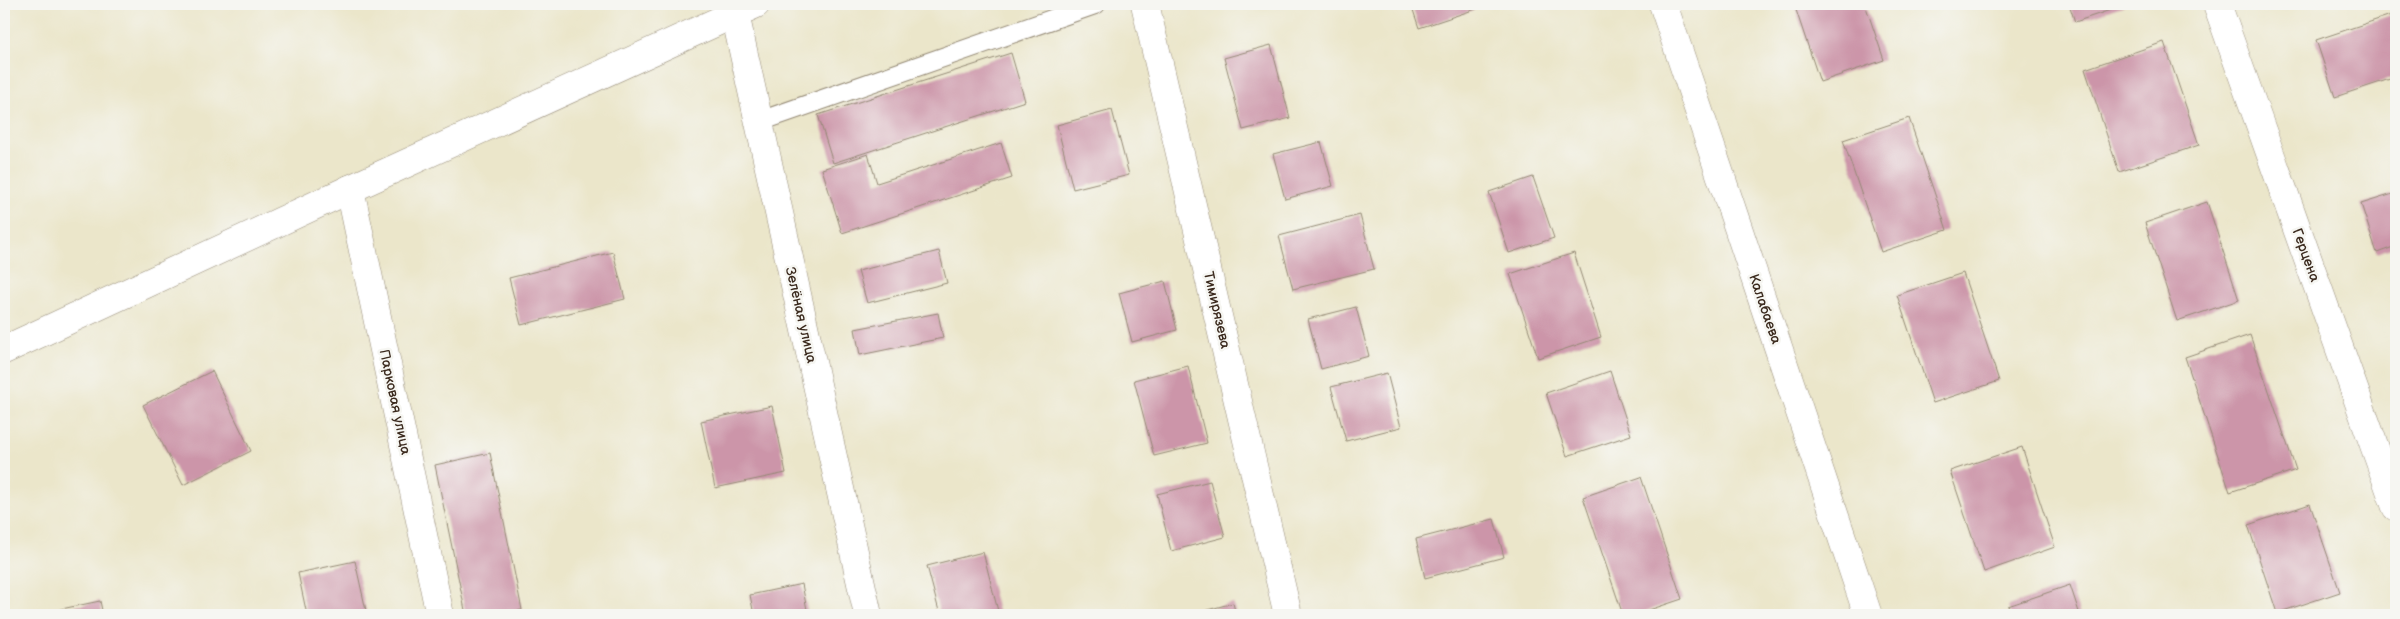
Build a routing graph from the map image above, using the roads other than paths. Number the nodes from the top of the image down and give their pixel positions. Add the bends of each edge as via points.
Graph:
1 (1096, 4) edge
2 (1145, 4) edge
3 (1663, 4) edge
4 (2216, 4) edge
5 (746, 9) edge
6 (758, 122) junction
7 (350, 188) junction
8 (4, 350) edge
9 (2396, 507) edge
10 (440, 615) edge
11 (868, 615) edge
12 (1288, 615) edge
13 (1868, 615) edge

1 - 6 lane
2 - 12 main road, Тимирязева
3 - 13 main road, Калабаева
4 - 9 main road, Герцена
5 - 6 main road, Зелёная улица
5 - 7 main road
6 - 11 main road, Зелёная улица
7 - 8 main road
7 - 10 main road, Парковая улица

